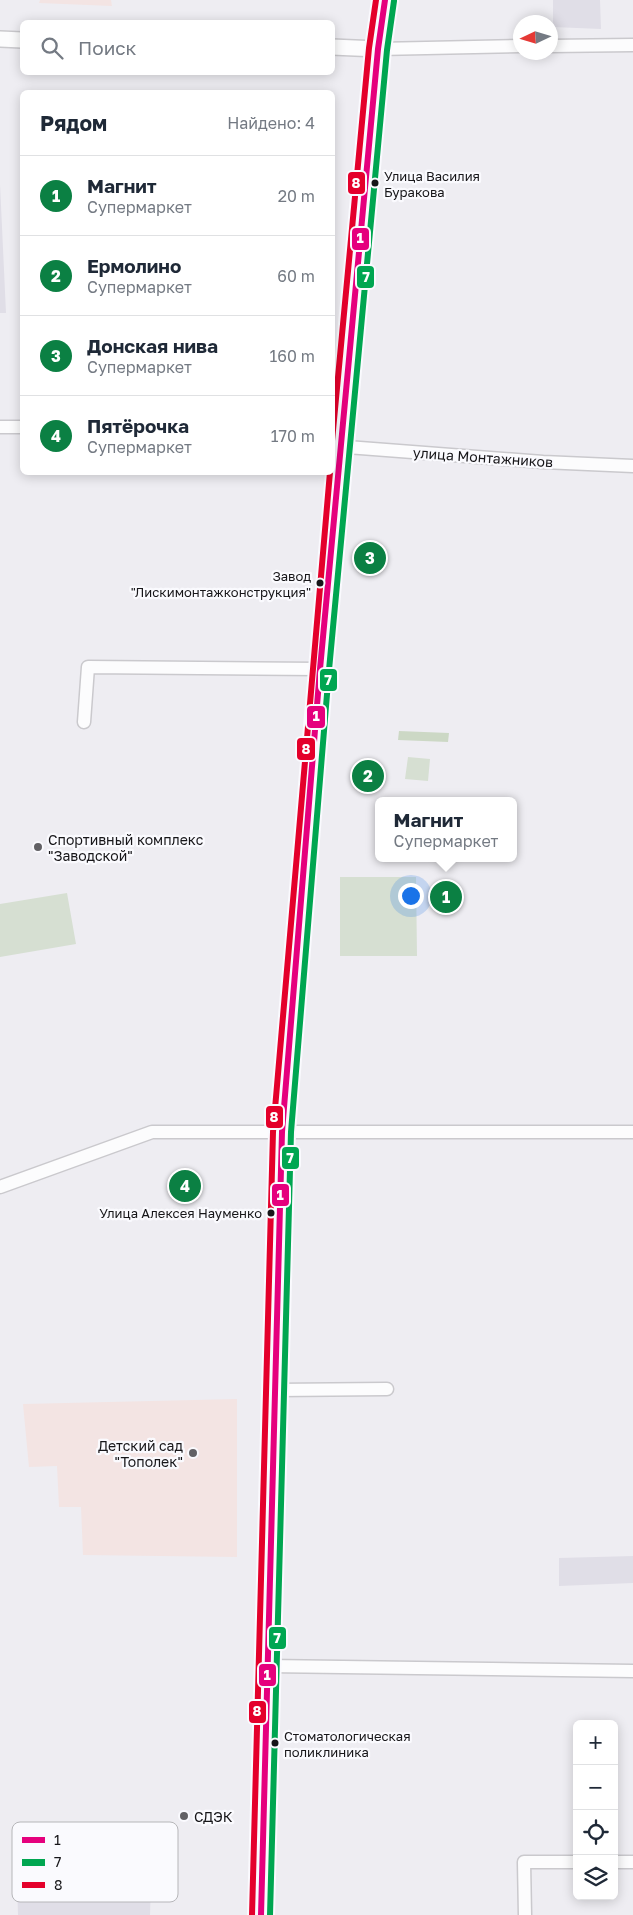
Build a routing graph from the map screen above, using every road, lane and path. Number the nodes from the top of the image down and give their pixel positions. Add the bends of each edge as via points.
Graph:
1 (384, 0) edge
2 (0, 40) edge
3 (20, 40) edge
4 (633, 45) edge
5 (513, 46) edge
6 (558, 46) edge
7 (335, 48) edge
8 (378, 49) junction
9 (338, 421) edge
10 (0, 427) edge
11 (20, 427) edge
12 (337, 446) edge
13 (633, 466) edge
14 (335, 472) edge
15 (335, 475) edge
16 (320, 669) junction
17 (84, 722) dead end
18 (282, 1132) junction
19 (633, 1132) edge
20 (0, 1187) edge
21 (387, 1389) dead end
22 (276, 1390) junction
23 (268, 1666) junction
24 (633, 1671) edge
25 (573, 1862) edge
26 (618, 1862) edge
27 (633, 1862) edge
28 (261, 1915) edge
29 (525, 1915) edge

1 - 8 main road
2 - 3 street
4 - 6 street
5 - 8 street
7 - 8 street
8 - 9 main road
9 - 12 main road
10 - 11 street
12 - 13 street, улица Монтажников
12 - 14 main road
15 - 16 main road
16 - 17 street via 88,667
16 - 18 main road
18 - 19 street
18 - 20 street via 152,1132
18 - 22 main road
21 - 22 street
22 - 23 main road
23 - 24 street
23 - 28 main road
25 - 29 street via 524,1862
26 - 27 street

